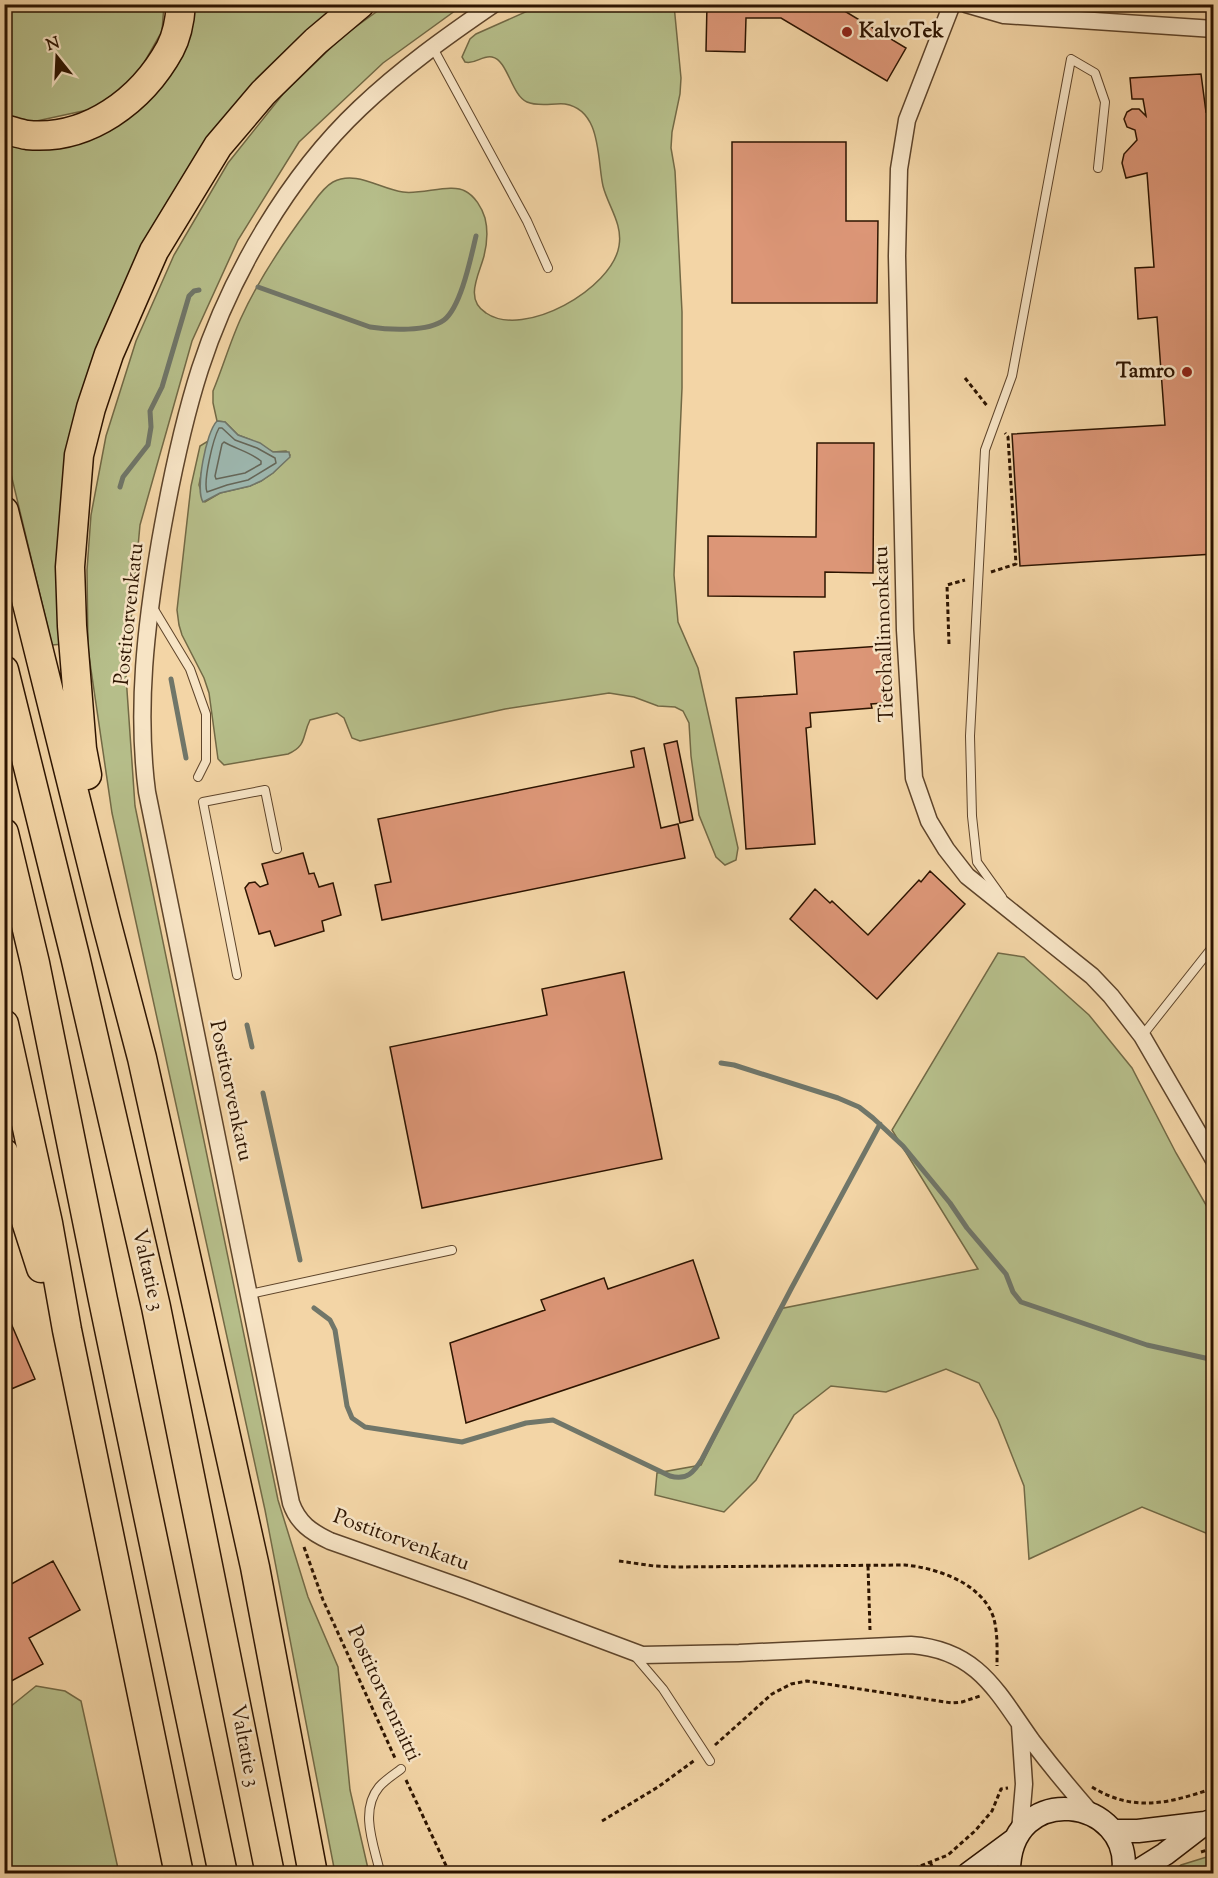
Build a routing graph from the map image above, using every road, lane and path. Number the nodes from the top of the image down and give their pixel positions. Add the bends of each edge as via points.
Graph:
1 (182, 4) edge
2 (360, 4) edge
3 (494, 4) edge
4 (952, 4) edge
5 (966, 4) edge
6 (1214, 29) edge
7 (433, 48) junction
8 (4, 129) edge
9 (1098, 168) dead end
10 (548, 268) dead end
11 (4, 511) edge
12 (150, 603) junction
13 (4, 670) edge
14 (198, 777) dead end
15 (4, 832) edge
16 (277, 849) dead end
17 (1012, 912) junction
18 (1214, 945) edge
19 (237, 975) dead end
20 (122, 984) junction
21 (4, 1024) edge
22 (1142, 1036) junction
23 (4, 1153) edge
24 (1214, 1160) edge
25 (452, 1250) dead end
26 (250, 1294) junction
27 (67, 1330) junction
28 (302, 1523) junction
29 (619, 1561) dead end
30 (868, 1566) junction
31 (871, 1646) junction
32 (632, 1653) junction
33 (996, 1689) junction
34 (1020, 1724) junction
35 (707, 1757) junction
36 (401, 1769) junction
37 (1090, 1813) junction
38 (602, 1821) dead end
39 (1209, 1821) edge
40 (1113, 1831) junction
41 (1017, 1835) junction
42 (930, 1862) dead end
43 (379, 1868) dead end
44 (179, 1874) edge
45 (223, 1874) edge
46 (270, 1874) edge
47 (313, 1874) edge
48 (450, 1874) edge
49 (936, 1874) edge
50 (968, 1874) edge
51 (1009, 1874) edge
52 (1123, 1874) edge
53 (1134, 1874) edge

1 - 8 highway via 171,48 128,102 97,122 63,133 27,135
2 - 20 highway via 263,93 218,146 154,251 109,354 91,408 82,446 70,567 72,626 82,749 112,906
3 - 7 street, Postitorvenkatu
4 - 17 street, Tietohallinnonkatu via 907,120 899,169 897,256 905,630 913,767 929,821 946,849 967,876
5 - 6 street via 1004,15
7 - 10 lane
7 - 12 street, Postitorvenkatu via 360,108 317,156 265,229 230,296 187,412
9 - 17 lane via 1105,102 1095,73 1071,59 1012,376 985,450 970,736 972,816 977,862
11 - 20 highway
12 - 14 lane via 190,669 206,714 206,761
12 - 26 street, Postitorvenkatu via 142,723 147,792
13 - 46 highway, Valtatie 3 via 156,1307
15 - 45 highway via 35,963
16 - 19 lane via 265,790 203,802
17 - 22 street, Tietohallinnonkatu via 1092,976
18 - 22 lane
20 - 47 highway via 142,1058 255,1567
21 - 27 highway via 48,1222
22 - 24 street, Tietohallinnonkatu
23 - 27 highway via 48,1291
25 - 26 lane
26 - 28 street, Postitorvenkatu via 291,1503
27 - 44 highway
28 - 32 street, Postitorvenkatu via 330,1541
28 - 36 path, Postitorvenraitti via 304,1545 323,1600
29 - 30 path via 676,1567
30 - 31 path
30 - 33 path via 916,1566 939,1572 985,1600 994,1618
31 - 32 street, Postitorvenkatu via 654,1656
31 - 33 street, Postitorvenkatu via 922,1646 953,1654 976,1668
32 - 35 lane via 663,1689
33 - 34 street, Postitorvenkatu
33 - 35 path via 972,1700 952,1703 799,1682 772,1694
34 - 37 street, Postitorvenkatu
34 - 41 street via 1024,1784
35 - 38 path
36 - 43 lane via 379,1786 369,1807
36 - 48 path, Postitorvenraitti
37 - 40 main road
37 - 41 main road via 1072,1808 1052,1809 1035,1817
39 - 40 main road
39 - 53 main road
40 - 52 main road via 1123,1855
41 - 50 main road
41 - 51 main road via 1009,1858
42 - 49 path

